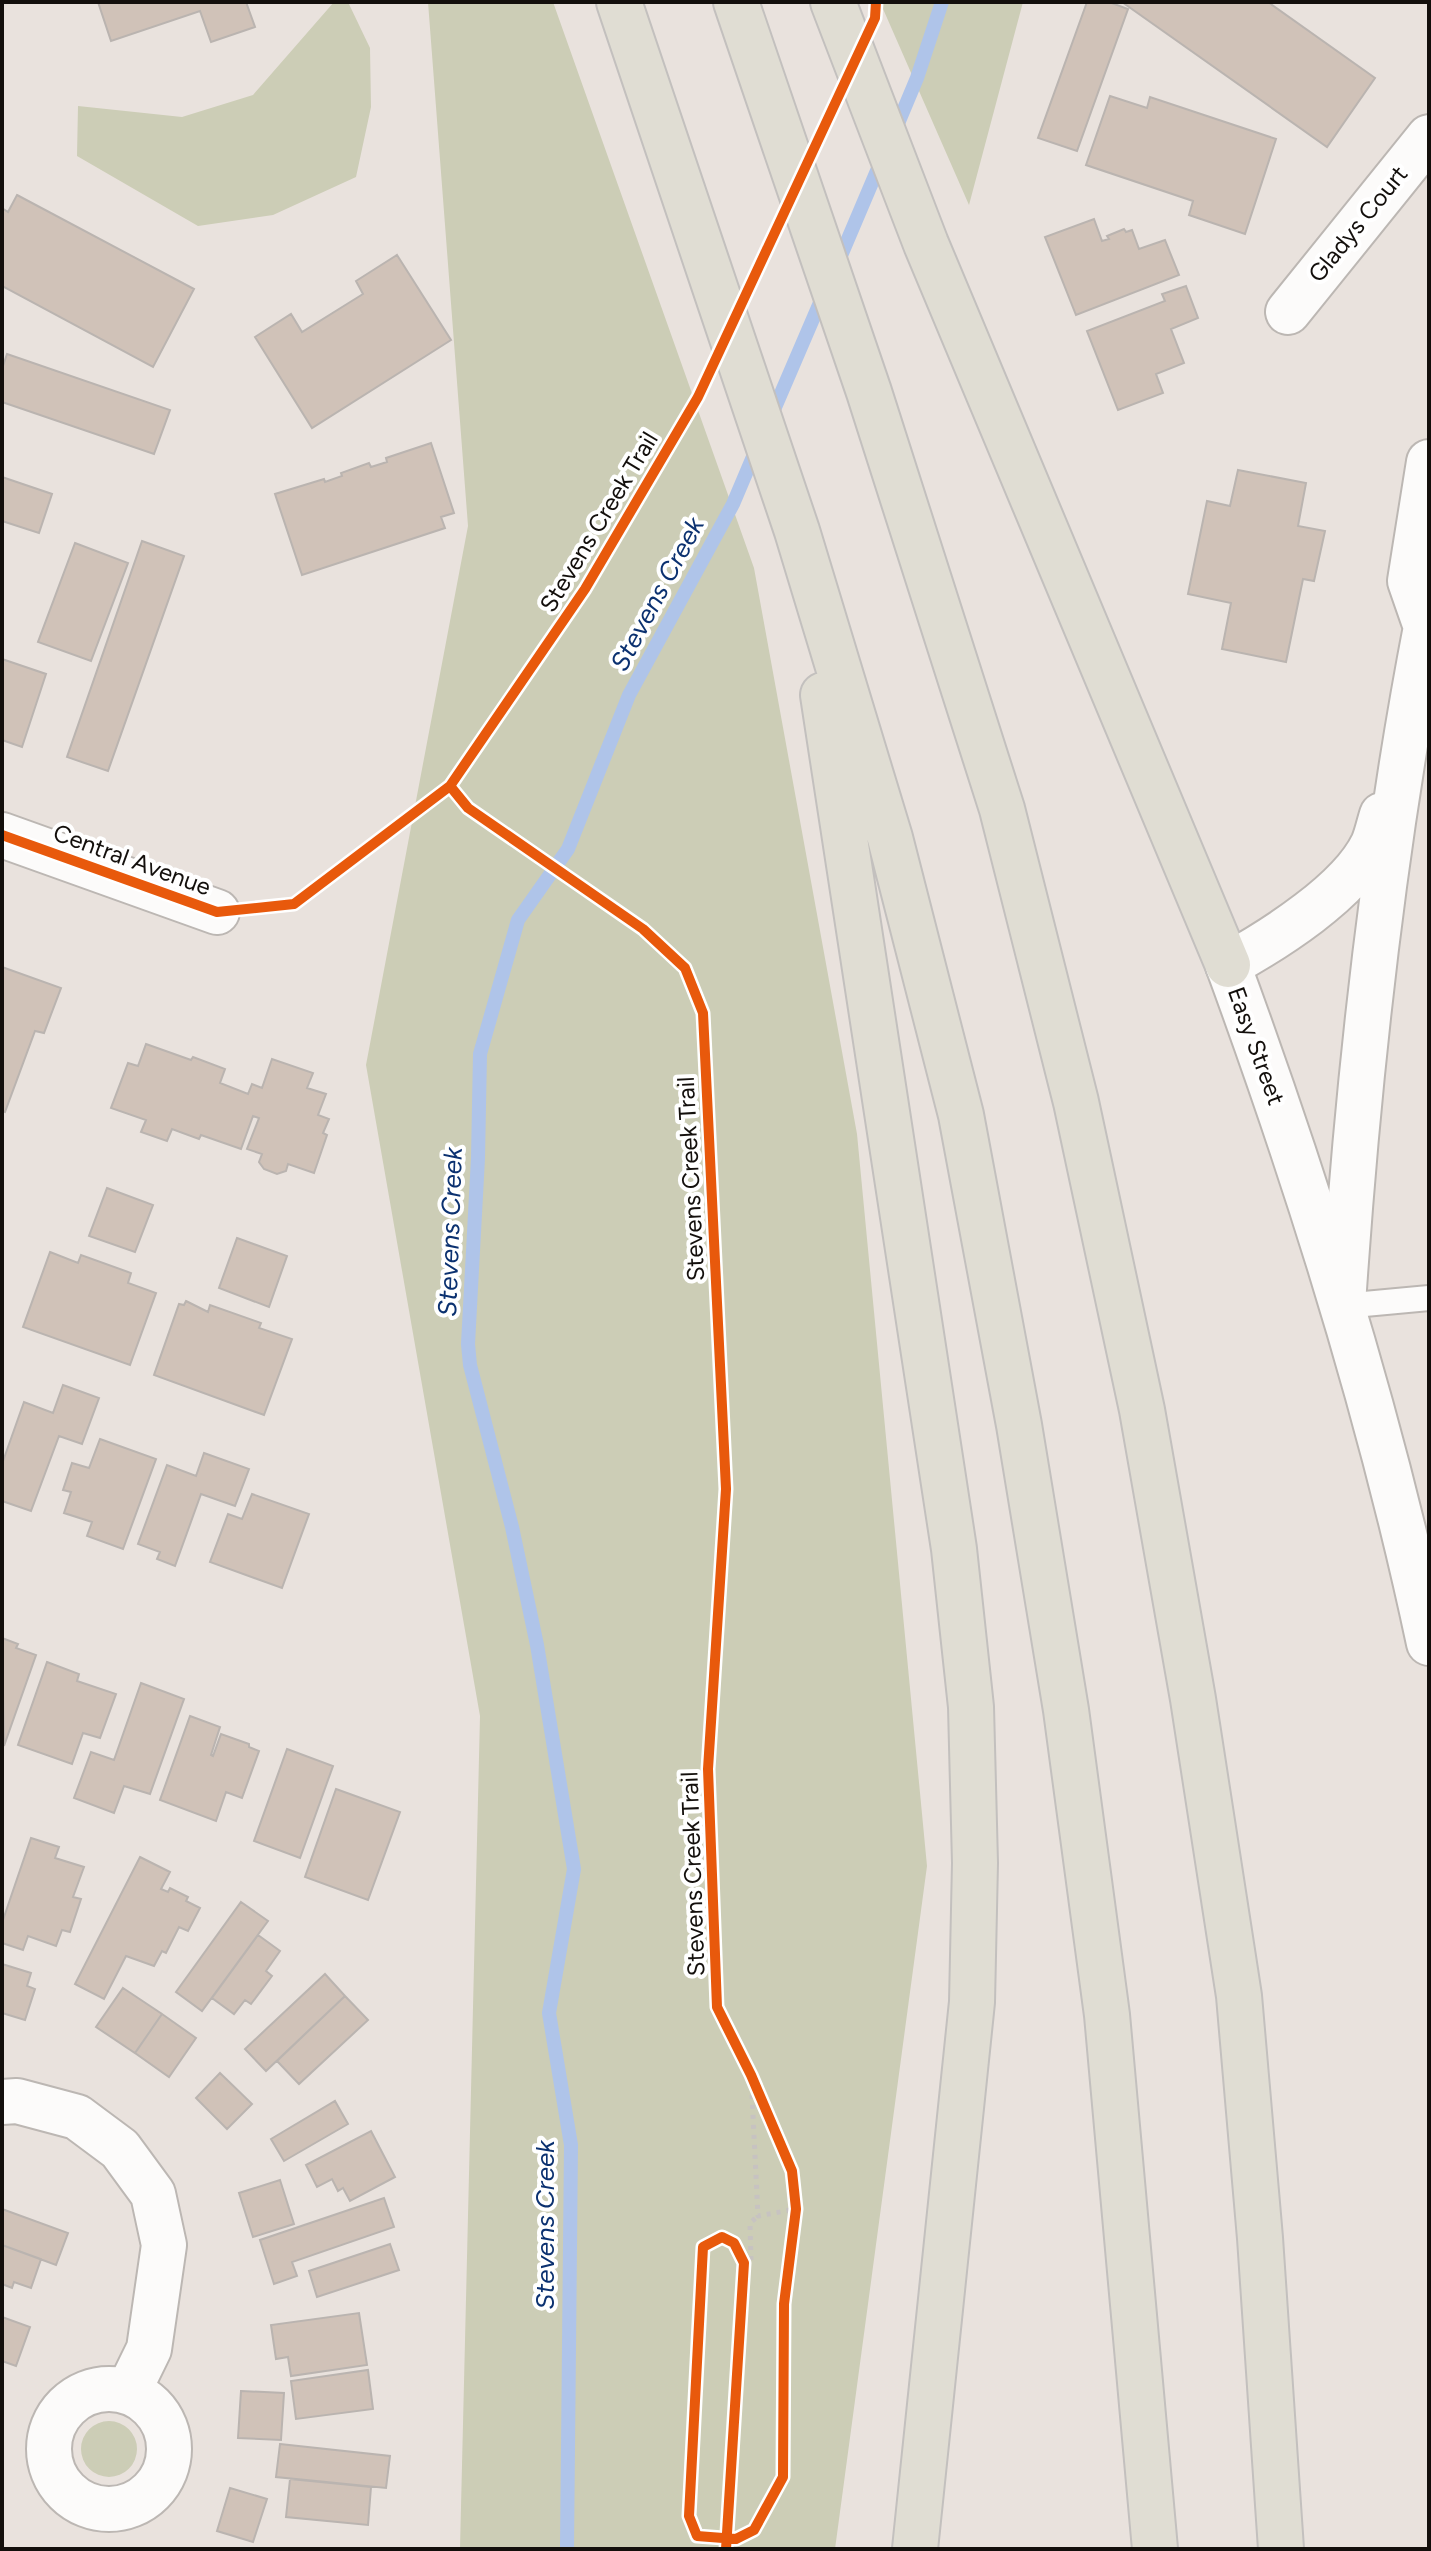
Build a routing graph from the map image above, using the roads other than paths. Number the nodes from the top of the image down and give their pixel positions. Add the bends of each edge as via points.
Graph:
1 (619, 2) edge
2 (736, 2) edge
3 (836, 11) edge
4 (1429, 137) edge
5 (1288, 312) dead end
6 (1429, 462) edge
7 (797, 531) junction
8 (1427, 625) edge
9 (1401, 755) junction
10 (2, 835) edge
11 (217, 912) dead end
12 (1228, 965) junction
13 (1429, 1298) edge
14 (1343, 1306) junction
15 (1429, 1643) edge
16 (2, 2102) edge
17 (128, 2392) dead end
18 (915, 2549) edge
19 (1155, 2549) edge
20 (1281, 2549) edge

1 - 7 highway
2 - 20 highway via 869,392 1002,809 1076,1102 1142,1410 1239,1996
3 - 12 highway via 926,244
4 - 5 street, Gladys Court
6 - 8 street, Easy Street via 1410,581
7 - 18 highway via 949,1518 971,1707 972,2002
7 - 19 highway via 890,838 961,1115 1019,1425 1066,1710 1107,2015
8 - 9 street, Easy Street
9 - 12 street, Easy Street via 1373,845 1343,885
9 - 14 street, Easy Street via 1353,1159
10 - 11 street, Central Avenue
12 - 14 street, Easy Street
13 - 14 lane
14 - 15 street, Easy Street
16 - 17 street via 77,2117 120,2149 153,2194 164,2245 149,2349

